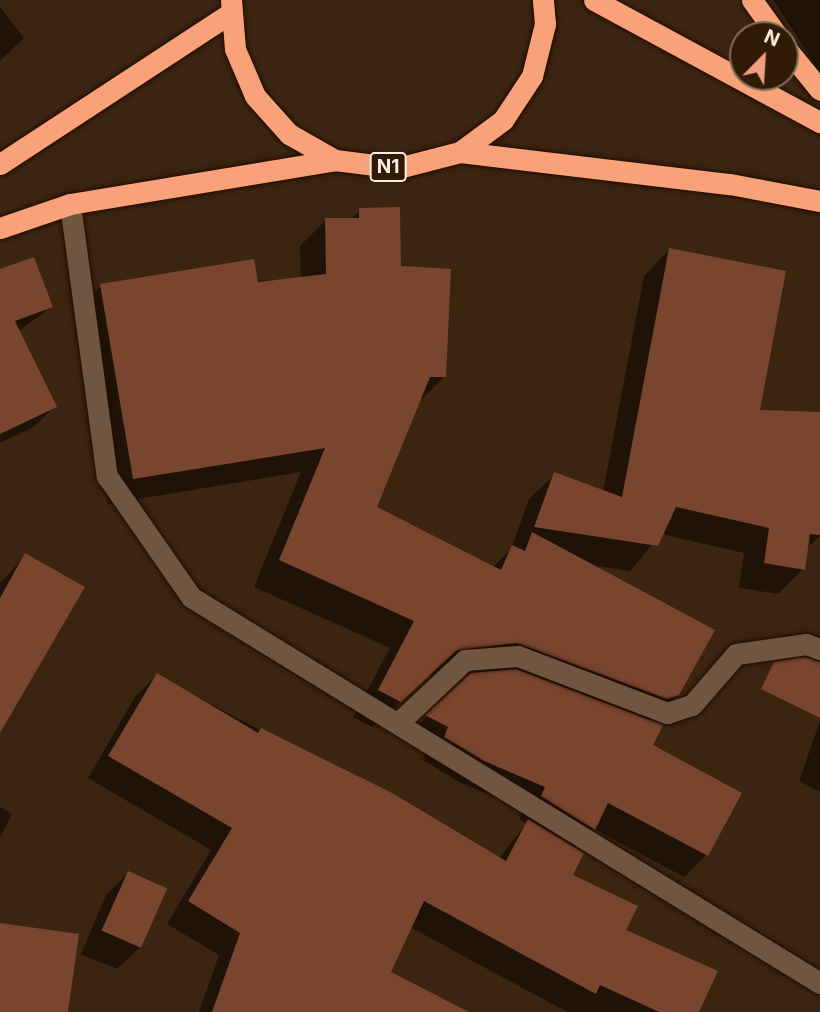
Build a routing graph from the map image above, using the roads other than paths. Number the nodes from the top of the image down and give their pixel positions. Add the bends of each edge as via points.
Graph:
1 (542, 0) edge
2 (594, 0) edge
3 (752, 0) edge
4 (232, 6) edge
5 (767, 21) edge
6 (799, 64) edge
7 (820, 90) edge
8 (820, 122) edge
9 (460, 152) junction
10 (335, 160) junction
11 (0, 164) edge
12 (820, 201) edge
13 (70, 204) junction
14 (0, 228) edge
15 (820, 649) edge
16 (398, 722) junction
17 (820, 983) edge

1 - 9 highway, N1 via 545,24 532,76 503,120
2 - 8 highway
3 - 5 highway
4 - 10 highway, N1 via 235,49 255,96 289,134
4 - 11 highway, N1
6 - 7 highway
9 - 10 highway, N1 via 398,168
9 - 12 highway, N1 via 730,184
10 - 13 highway, N1
13 - 14 highway, N1
13 - 16 street via 107,477 191,597
15 - 16 street via 806,644 736,654 692,705 667,713 518,656 466,660
16 - 17 street

